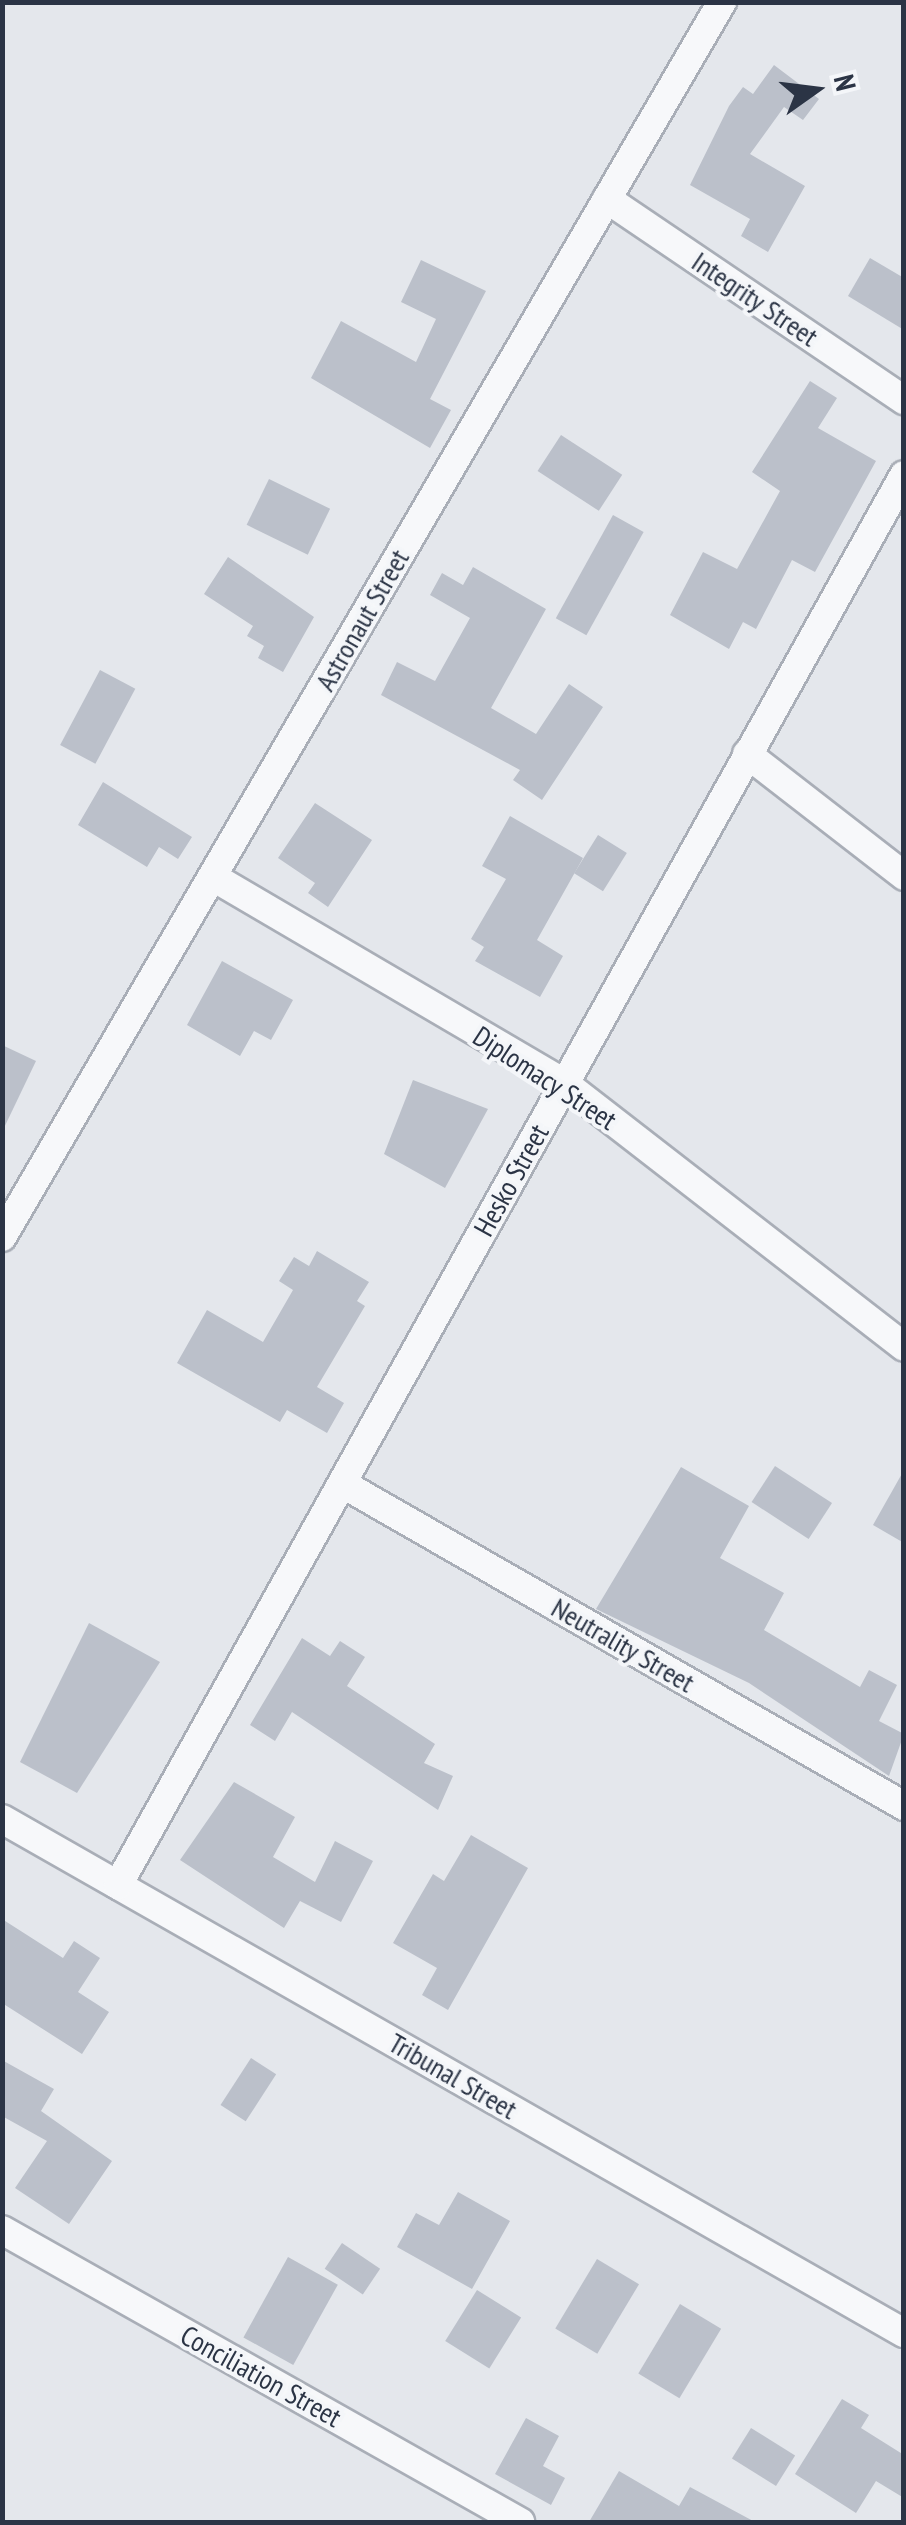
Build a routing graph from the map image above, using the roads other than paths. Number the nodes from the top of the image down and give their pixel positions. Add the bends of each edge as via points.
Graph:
1 (722, 2) edge
2 (607, 198) junction
3 (904, 400) edge
4 (904, 475) edge
5 (747, 754) junction
6 (904, 876) edge
7 (213, 877) junction
8 (564, 1083) junction
9 (2, 1238) edge
10 (904, 1347) edge
11 (343, 1484) junction
12 (904, 1806) edge
13 (2, 1820) edge
14 (118, 1885) junction
15 (2, 2230) edge
16 (904, 2333) edge
17 (520, 2522) edge

1 - 2 street, Astronaut Street
2 - 3 street, Integrity Street
2 - 7 street, Astronaut Street
4 - 5 street, Hesko Street
5 - 6 street
5 - 8 street, Hesko Street
7 - 8 street, Diplomacy Street
7 - 9 street, Astronaut Street
8 - 10 street, Diplomacy Street
8 - 11 street, Hesko Street
11 - 12 street, Neutrality Street
11 - 14 street, Hesko Street
13 - 14 street, Tribunal Street
14 - 16 street, Tribunal Street
15 - 17 street, Conciliation Street

